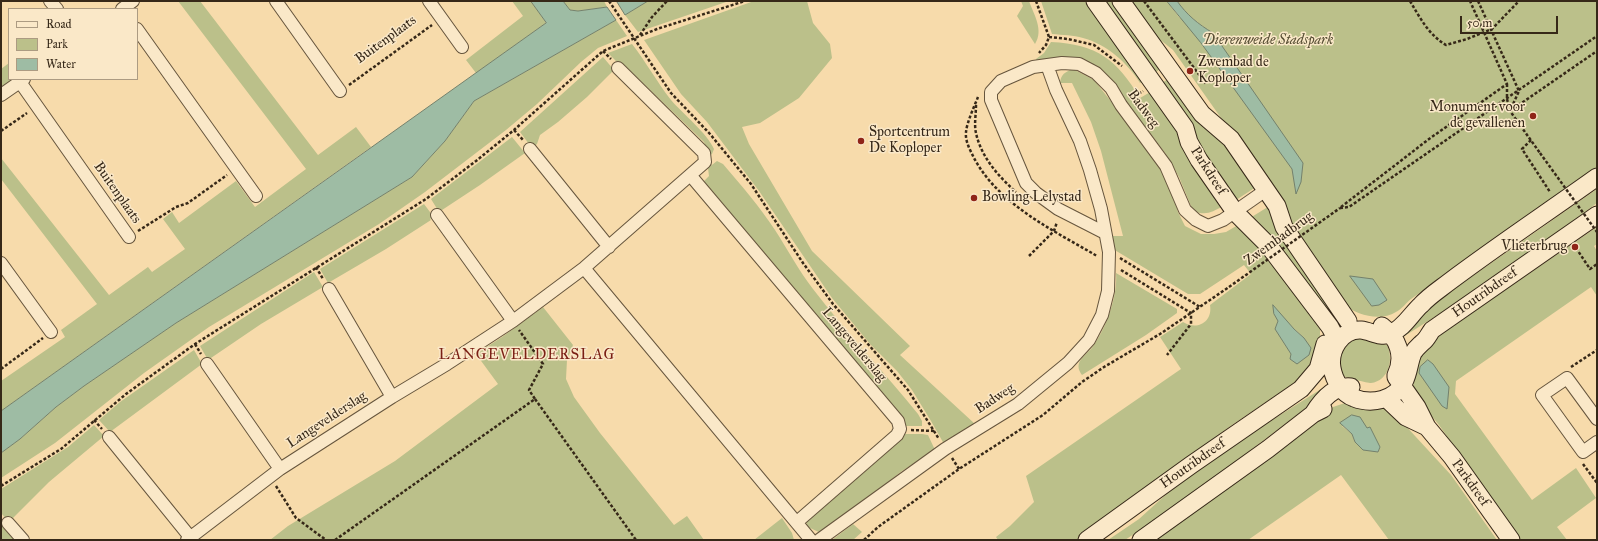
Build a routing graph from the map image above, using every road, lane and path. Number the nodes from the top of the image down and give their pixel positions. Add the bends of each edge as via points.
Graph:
1 (133, 1) edge
2 (276, 1) edge
3 (429, 1) edge
4 (667, 1) edge
5 (745, 1) edge
6 (1036, 1) edge
7 (1095, 1) edge
8 (1121, 1) edge
9 (1144, 1) edge
10 (1410, 1) edge
11 (1470, 1) edge
12 (1478, 1) edge
13 (1519, 1) edge
14 (610, 2) edge
15 (123, 8) edge
16 (442, 18) junction
17 (1492, 29) junction
18 (138, 30) edge
19 (1484, 32) junction
20 (640, 36) junction
21 (1597, 36) edge
22 (1049, 37) junction
23 (635, 38) junction
24 (462, 47) dead end
25 (1597, 51) edge
26 (1034, 56) dead end
27 (1047, 65) junction
28 (1123, 67) dead end
29 (618, 68) dead end
30 (22, 80) edge
31 (1206, 84) dead end
32 (1507, 84) junction
33 (1139, 87) dead end
34 (340, 91) joint
35 (1519, 91) junction
36 (1, 95) edge
37 (979, 95) dead end
38 (1146, 97) dead end
39 (1506, 98) junction
40 (976, 102) dead end
41 (37, 106) junction
42 (1510, 111) junction
43 (1, 131) edge
44 (1531, 140) junction
45 (530, 149) dead end
46 (236, 168) junction
47 (691, 176) junction
48 (1597, 177) edge
49 (1266, 190) junction
50 (1551, 193) dead end
51 (256, 196) dead end
52 (1340, 208) junction
53 (1235, 212) junction
54 (437, 215) dead end
55 (1597, 215) edge
56 (1058, 221) dead end
57 (1597, 232) edge
58 (1105, 233) junction
59 (129, 237) joint
60 (609, 247) junction
61 (1577, 250) dead end
62 (1029, 256) dead end
63 (1, 263) edge
64 (1597, 264) edge
65 (584, 268) junction
66 (329, 289) dead end
67 (513, 321) junction
68 (1348, 321) junction
69 (1191, 324) dead end
70 (51, 332) joint
71 (1335, 337) junction
72 (1396, 341) junction
73 (1597, 350) edge
74 (1167, 355) dead end
75 (207, 364) dead end
76 (1, 369) edge
77 (1567, 378) junction
78 (1335, 379) junction
79 (1399, 381) junction
80 (392, 397) junction
81 (1386, 398) junction
82 (535, 399) junction
83 (1597, 420) edge
84 (1427, 427) junction
85 (900, 429) junction
86 (934, 431) junction
87 (108, 437) dead end
88 (1597, 442) edge
89 (945, 449) junction
90 (1583, 452) junction
91 (959, 469) junction
92 (275, 473) junction
93 (1597, 483) edge
94 (1, 486) edge
95 (797, 522) junction
96 (8, 523) dead end
97 (189, 539) edge
98 (23, 540) edge
99 (326, 540) edge
100 (335, 540) edge
101 (636, 540) edge
102 (811, 540) edge
103 (819, 540) edge
104 (864, 540) edge
105 (1087, 540) edge
106 (1142, 540) edge
107 (1511, 540) edge

1 - 15 street
2 - 34 street
3 - 16 street
4 - 20 path via 652,17
5 - 20 path
6 - 22 path
7 - 53 main road, Parkdreef via 1185,128 1199,160
8 - 49 main road via 1202,114 1231,139
9 - 31 path
10 - 19 path via 1429,32 1446,45
11 - 19 path
12 - 17 path
13 - 17 path
14 - 23 path
16 - 24 street
16 - 34 path, Buitenplaats
17 - 19 path
17 - 35 path
18 - 46 street
19 - 32 path
20 - 23 path
21 - 35 path
22 - 26 path via 1042,51
22 - 28 path via 1094,45
23 - 86 path via 671,93 710,134 750,184 816,280 853,328 908,390
23 - 94 path via 603,51 514,130 426,199 195,344 126,394 61,449
25 - 42 path
27 - 53 street, Badweg via 1079,64 1096,73 1111,88 1166,166 1185,210 1196,220 1208,226
27 - 58 street, Badweg via 1080,141 1101,209
27 - 58 street, Badweg via 1033,67 1001,81 991,92 991,100 1026,183 1058,209
29 - 47 street, Langevelderslag via 704,153 705,162
30 - 36 street, Buitenplaats
30 - 41 street, Buitenplaats
32 - 39 path
32 - 52 path via 1429,139
33 - 38 path
35 - 39 path
35 - 42 path
37 - 40 path
39 - 42 path
39 - 52 path via 1349,207
41 - 43 path
41 - 59 street, Buitenplaats
42 - 44 path
44 - 50 path via 1522,149
44 - 57 path, bridge
45 - 60 street
46 - 51 street
46 - 59 path, Buitenplaats via 188,203 176,207
47 - 60 street, Langevelderslag
47 - 85 street, Langevelderslag via 898,421
48 - 72 main road, Houtribdreef via 1420,305
49 - 53 street, Badweg
49 - 68 main road via 1277,206 1284,227
52 - 91 path, Zwembadbrug, bridge via 1160,334 1082,382 1043,415
53 - 71 main road, Parkdreef via 1268,245
54 - 67 street
55 - 72 main road, Houtribdreef via 1432,330 1424,342 1414,350
56 - 62 path via 1054,231
58 - 89 street, Badweg via 1109,252 1108,291 1102,315 1089,340 1068,363 1018,404
60 - 65 street, Langevelderslag
61 - 64 path via 1590,269
63 - 70 street
65 - 67 street, Langevelderslag
65 - 95 street
66 - 80 street
67 - 80 street, Langevelderslag
67 - 82 path via 543,364 529,390
68 - 71 main road
68 - 72 main road via 1363,320 1377,323
69 - 74 path
70 - 76 path
71 - 72 main road via 1342,338 1360,330
71 - 78 main road via 1325,345
72 - 79 main road via 1407,377
73 - 77 path via 1569,368
75 - 92 street, Langevelderslag
77 - 83 street
77 - 90 street via 1542,395
78 - 79 main road via 1347,386 1365,391 1379,391
78 - 81 main road via 1353,398 1368,401
78 - 105 main road, Houtribdreef via 1301,390
78 - 106 main road via 1313,414
79 - 81 main road
79 - 84 main road, Parkdreef
80 - 92 street, Langevelderslag
81 - 84 main road, Parkdreef via 1406,417
82 - 100 path
82 - 101 path
84 - 107 main road, Parkdreef via 1452,457
85 - 86 path
85 - 95 street via 897,435
86 - 89 path
87 - 97 street, Langevelderslag
88 - 90 street
89 - 91 path
89 - 103 street, Badweg
90 - 93 path via 1580,461
91 - 104 path via 878,527
92 - 97 street, Langevelderslag
92 - 99 path via 296,518
95 - 102 street
96 - 98 street

